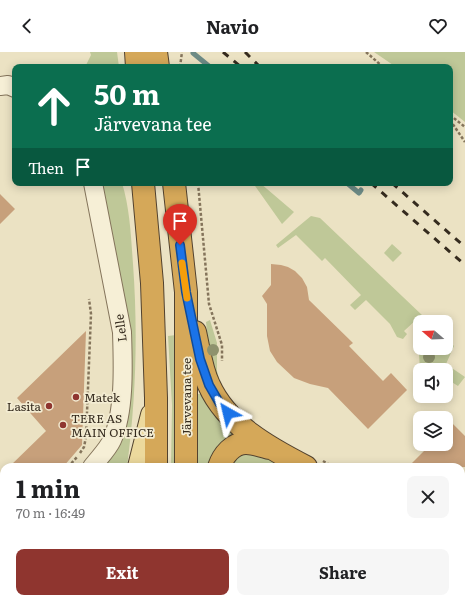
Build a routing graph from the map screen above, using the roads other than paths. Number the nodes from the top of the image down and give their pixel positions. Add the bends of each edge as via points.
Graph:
1 (136, 52) edge
2 (156, 52) edge
3 (137, 64) edge
4 (158, 64) edge
5 (0, 86) edge
6 (12, 87) edge
7 (94, 186) edge
8 (142, 186) edge
9 (174, 186) edge
10 (186, 292) junction
11 (156, 398) junction
12 (269, 448) junction
13 (95, 463) edge
14 (140, 463) edge
15 (156, 463) edge
16 (186, 463) edge
17 (220, 463) edge
18 (313, 463) edge

1 - 3 highway
2 - 4 highway
5 - 6 lane
7 - 13 lane, Lelle via 122,332 120,415 112,440
8 - 11 highway via 152,283
9 - 10 highway, Järvevana tee
10 - 12 highway via 200,359 209,385 220,404 236,422
10 - 16 highway, Järvevana tee
11 - 14 main road
11 - 15 highway
12 - 17 highway via 245,443 230,449
12 - 18 highway

